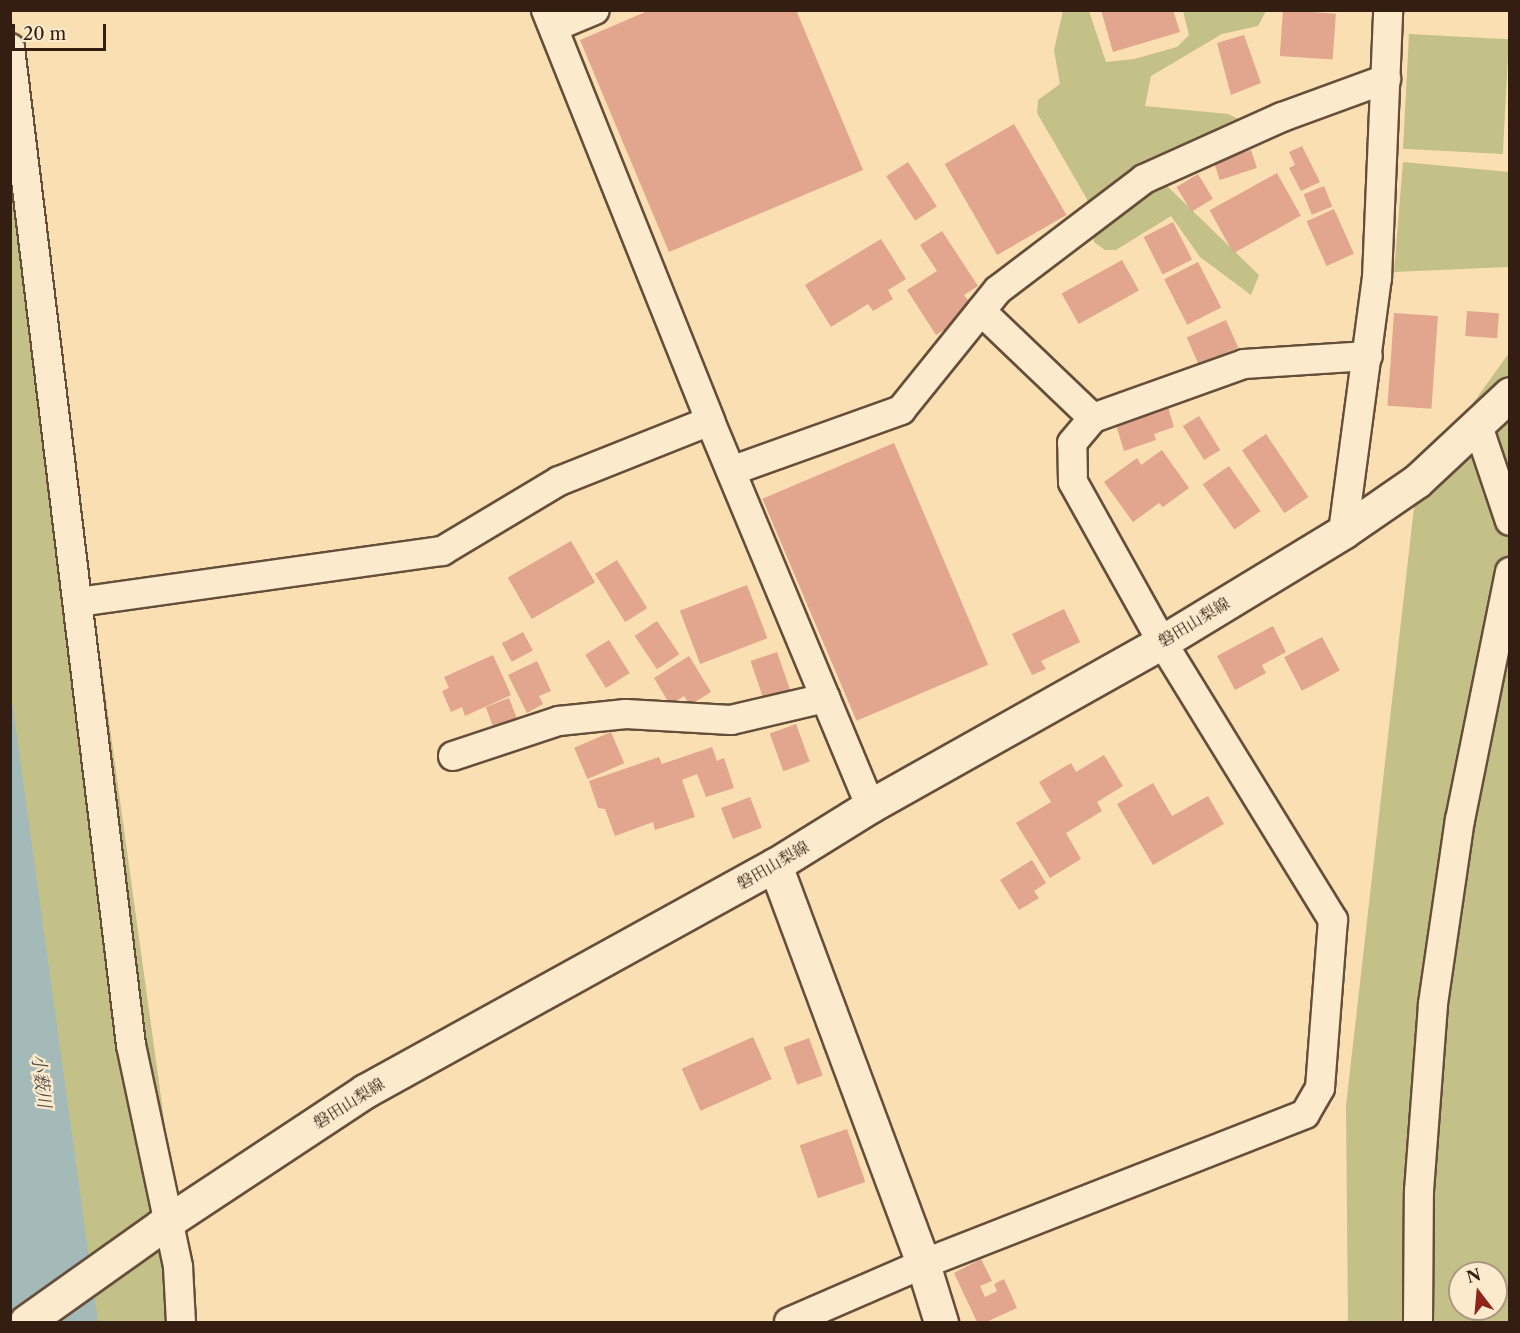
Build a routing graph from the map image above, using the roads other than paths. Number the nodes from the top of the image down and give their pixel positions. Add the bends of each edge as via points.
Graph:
1 (595, 10) edge
2 (1388, 10) edge
3 (550, 19) edge
4 (10, 48) edge
5 (1386, 79) junction
6 (981, 311) junction
7 (1368, 356) junction
8 (1509, 394) edge
9 (1093, 418) junction
10 (710, 421) junction
11 (1478, 426) junction
12 (731, 471) junction
13 (1509, 521) edge
14 (1343, 532) junction
15 (1509, 572) edge
16 (79, 602) junction
17 (1162, 642) junction
18 (825, 698) junction
19 (453, 756) dead end
20 (870, 806) junction
21 (775, 865) junction
22 (165, 1223) junction
23 (923, 1264) junction
24 (26, 1323) edge
25 (181, 1323) edge
26 (789, 1323) edge
27 (941, 1323) edge
28 (1418, 1323) edge

1 - 3 street
2 - 5 street
3 - 10 street
4 - 16 street
5 - 6 street via 1282,117 1144,179 998,290
5 - 7 street via 1377,278
6 - 9 street
6 - 12 street via 901,410
7 - 9 street via 1244,364
7 - 14 street
8 - 11 main road, 磐田山梨線
9 - 17 street via 1072,443 1072,482
10 - 12 street
10 - 16 street via 559,481 442,551
11 - 13 street
11 - 14 main road, 磐田山梨線 via 1417,482
12 - 18 street
14 - 17 main road, 磐田山梨線
15 - 28 street via 1460,820 1433,1004 1419,1191
16 - 22 street via 132,1044
17 - 20 main road, 磐田山梨線
17 - 23 street via 1333,920 1320,1088 1305,1114
18 - 19 street via 731,720 626,714 559,722
18 - 20 street
20 - 21 main road, 磐田山梨線
21 - 22 main road, 磐田山梨線 via 365,1091
21 - 23 main road
22 - 24 main road, 磐田山梨線
22 - 25 street via 178,1268
23 - 26 street
23 - 27 main road

